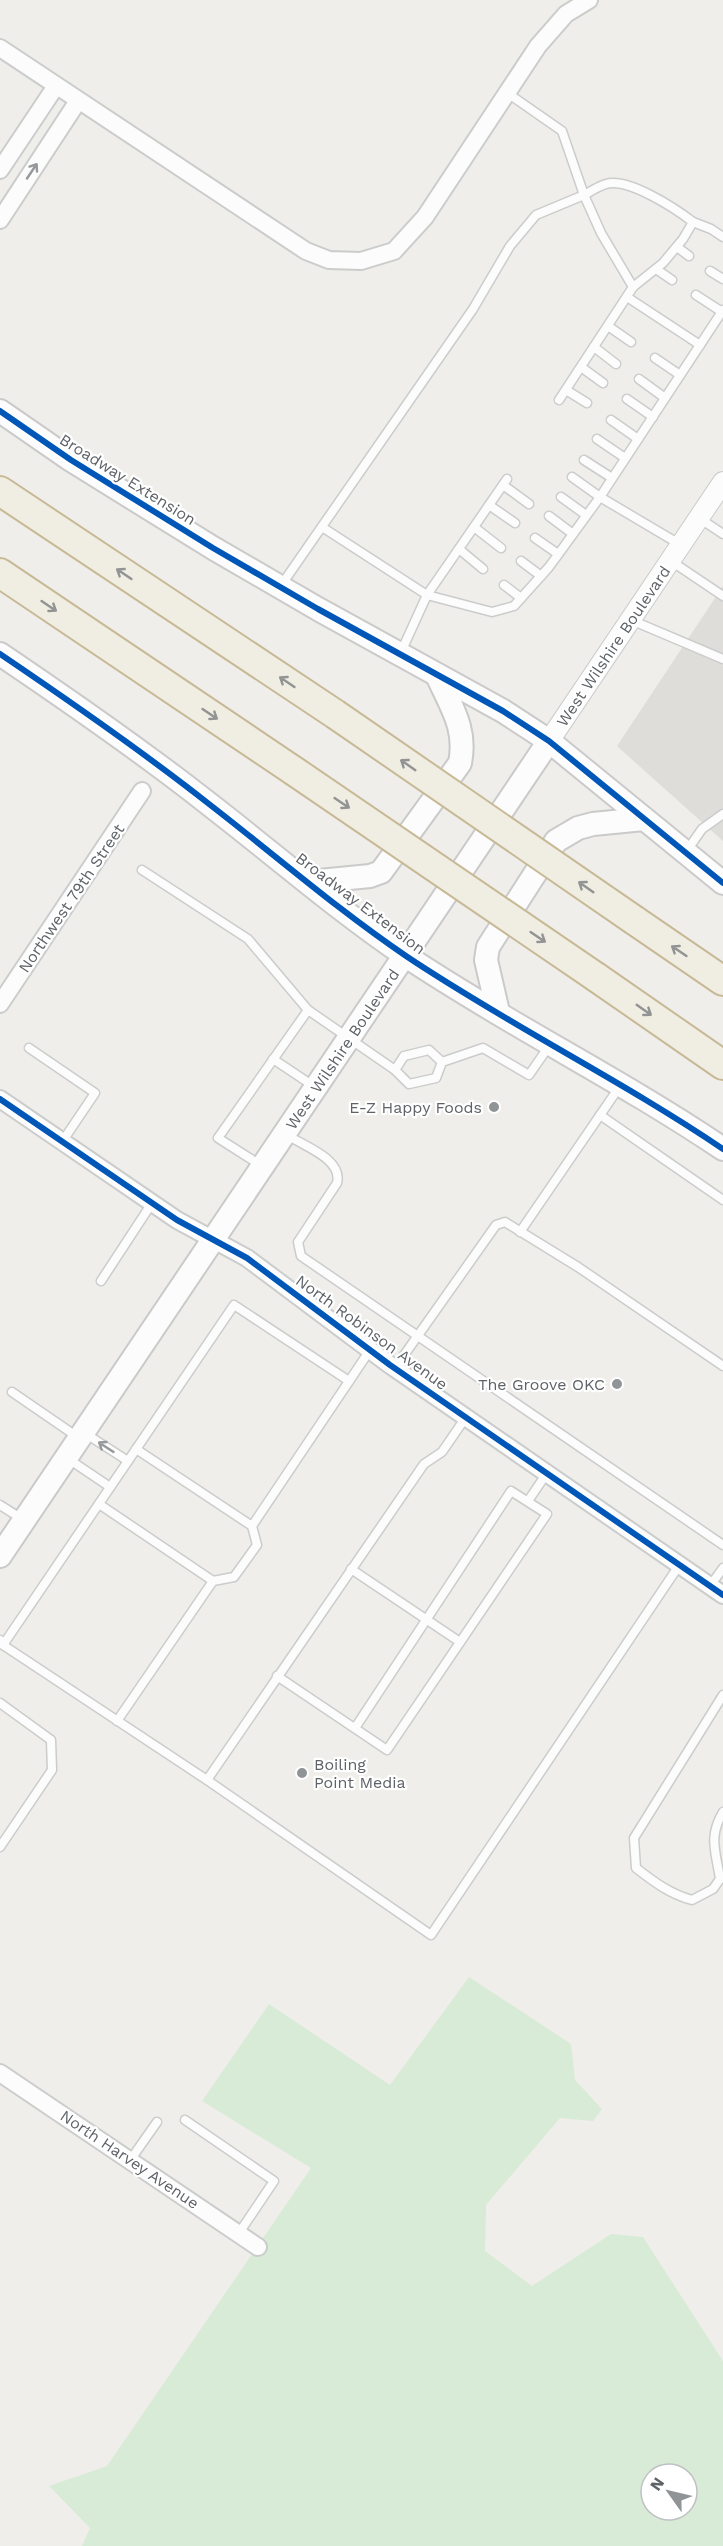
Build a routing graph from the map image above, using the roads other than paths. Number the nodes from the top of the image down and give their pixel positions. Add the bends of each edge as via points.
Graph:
1 (589, 0) edge
2 (0, 48) edge
3 (56, 86) junction
4 (506, 92) junction
5 (78, 101) junction
6 (0, 170) edge
7 (584, 195) junction
8 (0, 220) edge
9 (693, 222) junction
10 (723, 237) edge
11 (677, 247) junction
12 (689, 256) dead end
13 (656, 268) junction
14 (710, 271) dead end
15 (723, 279) edge
16 (672, 280) dead end
17 (633, 287) junction
18 (696, 295) dead end
19 (627, 297) junction
20 (722, 311) edge
21 (608, 326) junction
22 (631, 342) dead end
23 (700, 345) junction
24 (594, 347) junction
25 (655, 358) dead end
26 (616, 364) dead end
27 (581, 367) junction
28 (680, 375) junction
29 (639, 379) dead end
30 (603, 383) dead end
31 (566, 390) junction
32 (665, 398) junction
33 (627, 399) dead end
34 (559, 400) dead end
35 (587, 403) dead end
36 (0, 411) edge
37 (653, 417) junction
38 (611, 420) dead end
39 (597, 439) dead end
40 (638, 439) junction
41 (625, 458) junction
42 (584, 460) dead end
43 (572, 477) dead end
44 (612, 478) junction
45 (723, 482) edge
46 (0, 491) edge
47 (600, 496) junction
48 (561, 497) dead end
49 (530, 504) dead end
50 (489, 505) junction
51 (586, 515) junction
52 (549, 516) dead end
53 (699, 518) junction
54 (515, 524) dead end
55 (322, 527) junction
56 (474, 527) junction
57 (573, 534) junction
58 (723, 534) edge
59 (535, 538) dead end
60 (501, 548) dead end
61 (459, 549) junction
62 (676, 553) junction
63 (558, 555) junction
64 (521, 561) dead end
65 (483, 569) dead end
66 (0, 573) edge
67 (541, 576) junction
68 (504, 585) dead end
69 (280, 587) junction
70 (427, 595) junction
71 (723, 596) edge
72 (521, 598) junction
73 (631, 620) junction
74 (0, 654) edge
75 (400, 655) junction
76 (723, 659) edge
77 (437, 675) junction
78 (549, 741) junction
79 (142, 791) dead end
80 (723, 814) edge
81 (644, 819) junction
82 (686, 853) junction
83 (142, 870) dead end
84 (309, 882) junction
85 (723, 883) edge
86 (405, 955) junction
87 (723, 981) edge
88 (0, 1004) edge
89 (308, 1010) junction
90 (498, 1012) junction
91 (349, 1039) junction
92 (551, 1043) junction
93 (29, 1048) dead end
94 (273, 1059) junction
95 (442, 1062) junction
96 (723, 1065) edge
97 (395, 1070) junction
98 (621, 1084) junction
99 (315, 1087) junction
100 (0, 1100) edge
101 (600, 1115) junction
102 (284, 1134) junction
103 (62, 1142) junction
104 (723, 1149) edge
105 (263, 1166) junction
106 (723, 1200) edge
107 (152, 1203) junction
108 (520, 1232) junction
109 (212, 1240) junction
110 (101, 1281) dead end
111 (418, 1336) junction
112 (370, 1350) junction
113 (723, 1366) edge
114 (395, 1368) junction
115 (349, 1381) junction
116 (12, 1392) dead end
117 (466, 1417) junction
118 (82, 1435) junction
119 (136, 1449) junction
120 (66, 1457) junction
121 (128, 1461) junction
122 (547, 1473) junction
123 (111, 1487) junction
124 (528, 1501) junction
125 (0, 1504) edge
126 (99, 1504) junction
127 (24, 1520) junction
128 (252, 1526) junction
129 (723, 1545) edge
130 (0, 1556) edge
131 (680, 1564) junction
132 (723, 1568) edge
133 (351, 1569) junction
134 (213, 1581) junction
135 (717, 1591) edge
136 (426, 1620) junction
137 (2, 1642) edge
138 (460, 1642) junction
139 (277, 1676) junction
140 (723, 1695) edge
141 (0, 1703) edge
142 (117, 1721) junction
143 (355, 1728) junction
144 (207, 1780) junction
145 (723, 1812) edge
146 (0, 1847) edge
147 (0, 2073) edge
148 (184, 2120) dead end
149 (157, 2122) dead end
150 (131, 2159) junction
151 (239, 2234) junction
152 (258, 2247) dead end

1 - 4 street via 566,14
2 - 3 street
3 - 5 street
3 - 6 street
4 - 5 street via 425,217 394,251 361,261 329,260 306,251
4 - 7 lane via 562,131
8 -> 5 street
7 - 9 lane via 608,183 632,188 667,202
7 - 17 lane
7 - 55 lane via 536,214 510,246 473,309
9 - 10 lane
9 - 11 lane
11 - 12 lane
11 - 13 lane
13 - 16 lane
13 - 17 lane
14 - 15 lane
17 - 19 lane
18 - 20 lane
19 - 21 lane
19 - 23 lane
20 - 23 lane
21 - 22 lane
21 - 24 lane
23 - 28 lane
24 - 26 lane
24 - 27 lane
25 - 28 lane
27 - 30 lane
27 - 31 lane
28 - 32 lane
29 - 32 lane
31 - 34 lane
31 - 35 lane
32 - 37 lane
33 - 37 lane
36 - 69 main road, Broadway Extension via 102,479
37 - 40 lane
38 - 40 lane
39 - 41 lane
40 - 41 lane
41 - 44 lane
42 - 44 lane
43 - 47 lane
44 - 47 lane
45 - 53 street, West Wilshire Boulevard
87 -> 46 highway, bridge via 335,714
47 - 51 lane
47 - 62 lane
48 - 51 lane
49 - 50 lane via 505,482
50 - 54 lane
50 - 56 lane
51 - 57 lane
52 - 57 lane
53 - 58 lane
53 - 62 street, West Wilshire Boulevard
55 - 69 lane
55 - 70 lane
56 - 60 lane
56 - 61 lane
57 - 63 lane
59 - 63 lane
61 - 65 lane
61 - 70 lane
62 - 71 lane
62 - 73 street, West Wilshire Boulevard
63 - 67 lane
64 - 67 lane
66 -> 96 highway, bridge
67 - 72 lane
68 - 72 lane
69 - 75 main road, Broadway Extension
70 - 72 lane via 492,612 514,606
70 - 75 lane
73 - 76 lane
73 - 78 street, West Wilshire Boulevard
74 - 84 main road, Broadway Extension via 179,781
75 - 77 main road, Broadway Extension
77 - 78 main road, Broadway Extension
77 - 84 main road via 462,734 460,763 381,872
78 - 81 main road, Broadway Extension
78 - 86 main road, West Wilshire Boulevard
79 - 88 street, Northwest 79th Street
80 - 82 lane via 702,829
81 - 82 main road, Broadway Extension
81 - 90 main road via 593,824 556,841 488,946 486,960
82 - 85 main road, Broadway Extension
83 - 89 lane via 248,939
84 - 86 main road, Broadway Extension
86 - 90 main road, Broadway Extension
86 - 91 main road, West Wilshire Boulevard
89 - 91 lane
89 - 94 lane
90 - 92 main road, Broadway Extension
91 - 97 lane
91 - 99 main road, West Wilshire Boulevard
92 - 95 lane via 530,1075 483,1048
92 - 98 main road, Broadway Extension
93 - 103 lane via 95,1093
94 - 99 lane
94 - 105 lane via 218,1138
95 - 97 lane via 429,1050 404,1056
95 - 97 lane via 436,1078 409,1084
98 - 101 lane
98 - 104 main road, Broadway Extension
99 - 102 main road, West Wilshire Boulevard
100 - 103 street, North Robinson Avenue
101 - 106 lane
101 - 108 lane
102 - 105 main road, West Wilshire Boulevard
102 - 111 lane via 333,1163 338,1173 337,1183 298,1242 301,1256
103 - 107 street, North Robinson Avenue
105 - 109 main road, West Wilshire Boulevard
107 - 109 street, North Robinson Avenue
107 - 110 lane
108 - 111 lane via 505,1222 496,1225
108 - 113 lane
109 - 112 street, North Robinson Avenue via 256,1264
109 - 118 main road, West Wilshire Boulevard
111 - 114 lane
111 - 129 lane
112 - 114 street, North Robinson Avenue
112 - 115 lane
114 - 117 street, North Robinson Avenue
115 - 119 lane via 234,1305
115 - 128 lane
116 - 118 lane
117 - 122 street, North Robinson Avenue
117 - 133 lane via 442,1452 424,1464
118 - 120 main road, West Wilshire Boulevard
121 -> 118 lane
119 - 121 lane
119 - 128 lane
120 - 123 lane
120 - 127 main road, West Wilshire Boulevard
121 - 123 lane
122 - 124 lane
122 - 131 street, North Robinson Avenue
123 - 126 lane
124 - 136 lane via 512,1491
124 - 138 lane via 547,1514
125 - 127 lane
126 - 134 lane
126 - 137 lane
127 - 130 main road, West Wilshire Boulevard
128 - 134 lane via 257,1545 234,1577
131 - 135 street, North Robinson Avenue
131 - 144 lane via 431,1935
132 - 135 lane
133 - 136 lane
133 - 139 lane
134 - 142 lane
136 - 138 lane
136 - 143 lane
137 - 142 lane
138 - 143 lane via 387,1750
139 - 143 lane
139 - 144 lane
140 - 145 lane via 634,1838 636,1868 667,1891 692,1900 712,1890 720,1879 713,1839
141 - 146 lane via 51,1740 52,1770
142 - 144 lane
147 - 150 street, North Harvey Avenue
148 - 151 lane via 274,2181
149 - 150 lane
150 - 151 street, North Harvey Avenue
151 - 152 street, North Harvey Avenue

